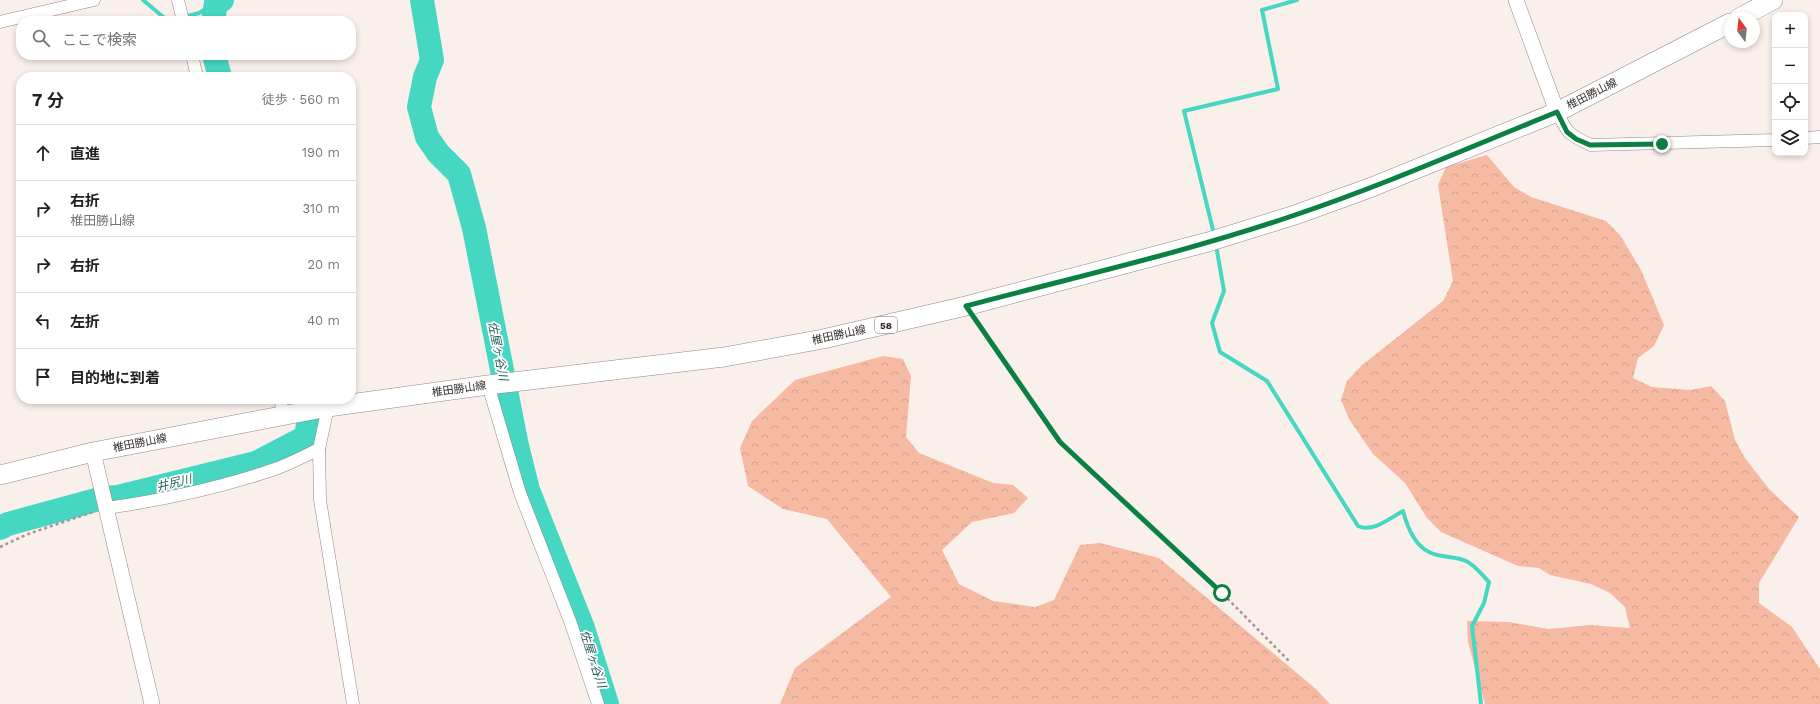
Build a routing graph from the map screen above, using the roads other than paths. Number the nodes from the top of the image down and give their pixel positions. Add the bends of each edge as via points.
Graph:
1 (94, 0) edge
2 (178, 0) edge
3 (1516, 0) edge
4 (1773, 0) edge
5 (1751, 12) edge
6 (26, 16) edge
7 (182, 16) edge
8 (16, 18) edge
9 (0, 22) edge
10 (1724, 26) edge
11 (193, 60) edge
12 (196, 72) edge
13 (1557, 112) junction
14 (1820, 137) edge
15 (1808, 138) edge
16 (1772, 140) edge
17 (488, 385) junction
18 (356, 403) edge
19 (350, 404) edge
20 (282, 407) edge
21 (328, 407) junction
22 (320, 449) junction
23 (94, 452) junction
24 (0, 475) edge
25 (107, 508) junction
26 (152, 704) edge
27 (353, 704) edge
28 (598, 704) edge

1 - 6 street
2 - 7 street
3 - 13 street
4 - 5 main road
8 - 9 street
10 - 13 main road, 椎田勝山線 / 58
11 - 12 street
13 - 16 street via 1567,132 1590,145
13 - 17 main road, 椎田勝山線 / 58 via 1372,187 1295,215 1208,242 966,306 823,339 724,357
14 - 15 street
17 - 18 main road, 椎田勝山線 / 58
17 - 28 street via 520,493 570,622
19 - 21 main road, 椎田勝山線 / 58
20 - 21 main road, 椎田勝山線 / 58
20 - 23 main road, 椎田勝山線 / 58
21 - 22 street
22 - 25 street via 273,470 229,483 142,503
22 - 27 street via 320,500
23 - 24 main road, 椎田勝山線 / 58
23 - 25 street
25 - 26 street

